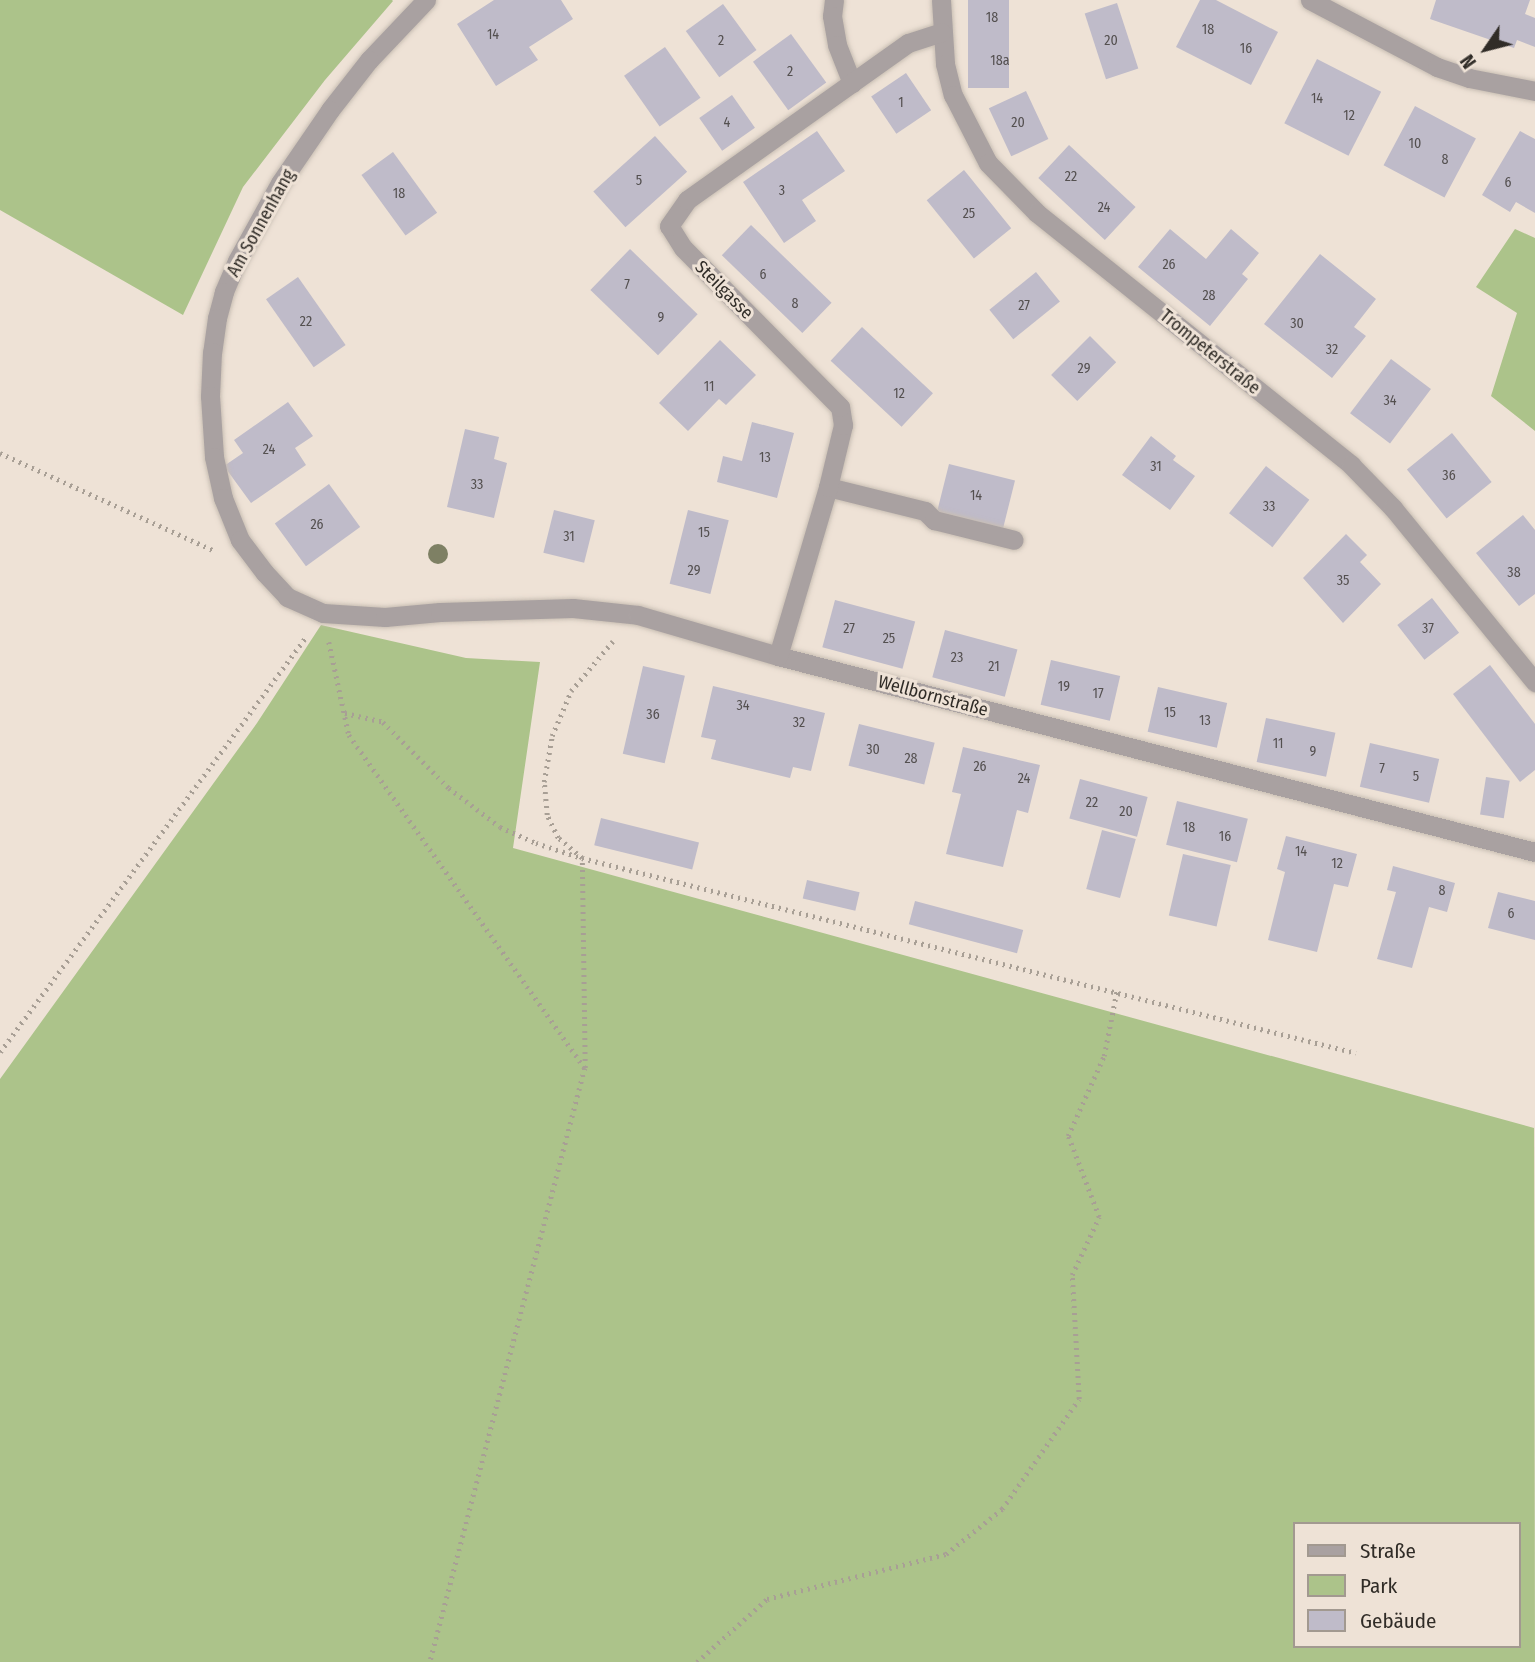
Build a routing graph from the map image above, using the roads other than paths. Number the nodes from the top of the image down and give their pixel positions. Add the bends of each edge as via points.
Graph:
1 (426, 0) edge
2 (834, 0) edge
3 (941, 0) edge
4 (1310, 0) edge
5 (941, 32) junction
6 (852, 83) junction
7 (1535, 91) edge
8 (828, 487) junction
9 (1014, 540) dead end
10 (323, 613) joint
11 (778, 656) junction
12 (1535, 682) edge
13 (1535, 852) edge

1 - 10 street, Am Sonnenhang via 369,60 280,183 237,261 217,318 211,396 214,457 223,498 240,540 265,573 287,597
2 - 6 street via 837,45
3 - 5 street, Trompeterstraße
4 - 7 street via 1437,67
5 - 6 street, Steilgasse via 908,43
5 - 12 street, Trompeterstraße via 953,94 988,163 1037,213 1351,464 1393,508
6 - 8 street, Steilgasse via 687,200 669,226 683,248 840,407 843,425
8 - 9 street via 925,511 934,520
8 - 11 street, Steilgasse
10 - 11 street, Wellbornstraße via 385,617 573,608 638,615
11 - 13 street, Wellbornstraße

